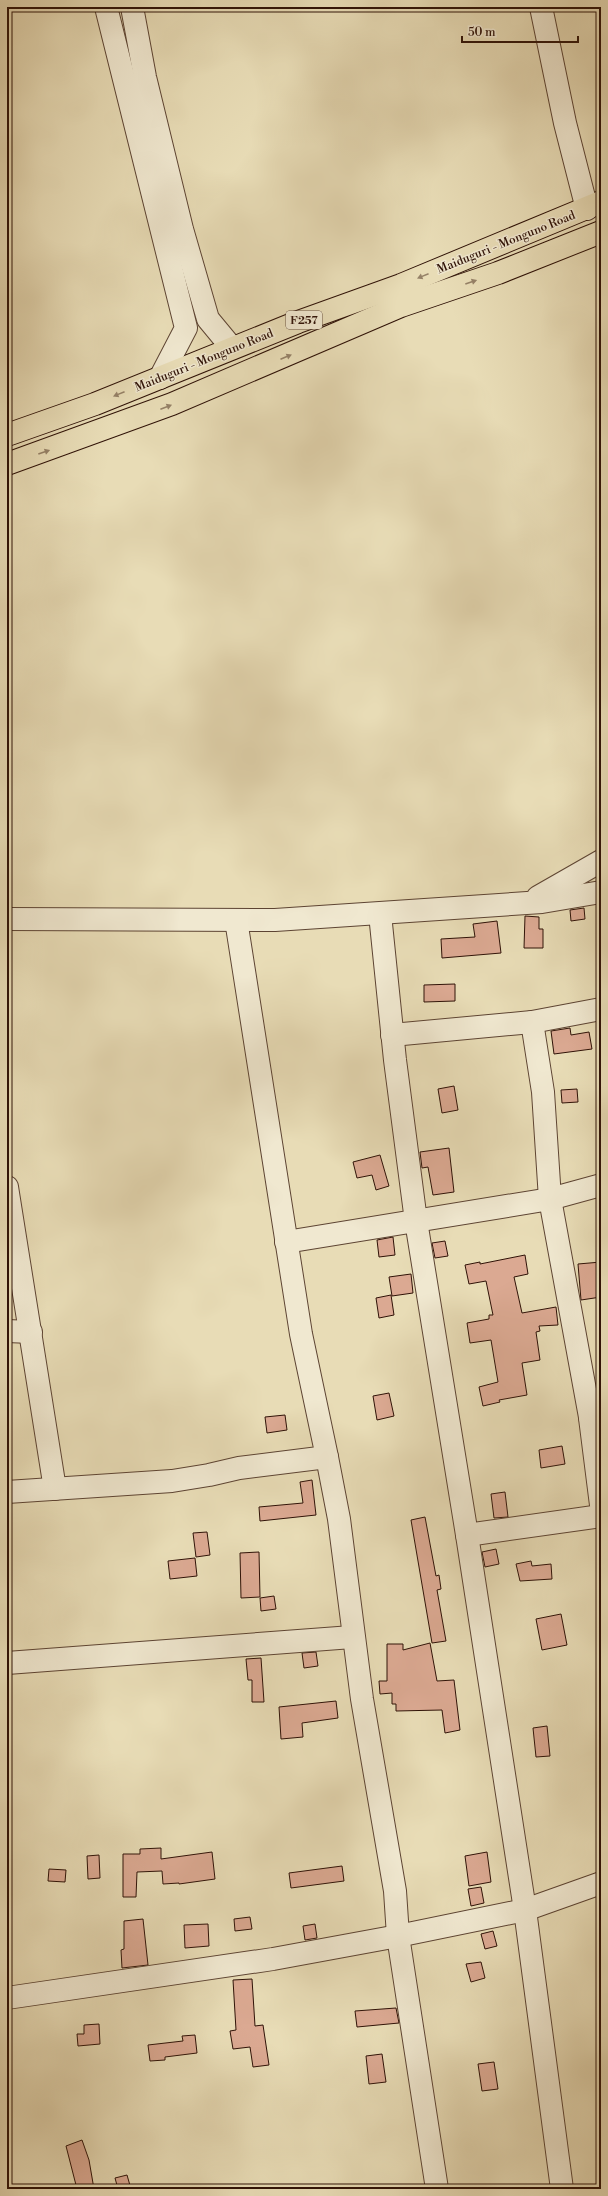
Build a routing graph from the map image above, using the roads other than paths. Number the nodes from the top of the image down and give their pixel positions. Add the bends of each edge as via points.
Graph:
1 (106, 7) edge
2 (132, 7) edge
3 (540, 7) edge
4 (594, 206) edge
5 (601, 232) edge
6 (232, 348) junction
7 (160, 378) junction
8 (7, 435) edge
9 (7, 464) edge
10 (601, 860) edge
11 (601, 892) edge
12 (524, 904) junction
13 (380, 914) junction
14 (7, 919) edge
15 (236, 920) junction
16 (601, 1009) edge
17 (532, 1022) junction
18 (392, 1035) junction
19 (601, 1185) edge
20 (7, 1187) edge
21 (550, 1199) junction
22 (416, 1221) junction
23 (286, 1242) junction
24 (7, 1331) edge
25 (31, 1332) junction
26 (595, 1409) edge
27 (327, 1457) junction
28 (55, 1489) junction
29 (7, 1492) edge
30 (601, 1505) edge
31 (601, 1516) edge
32 (467, 1535) junction
33 (352, 1637) junction
34 (7, 1663) edge
35 (601, 1883) edge
36 (525, 1910) junction
37 (398, 1936) junction
38 (7, 1998) edge
39 (437, 2189) edge
40 (562, 2189) edge

1 - 7 street via 186,328
2 - 6 street via 145,77 182,229 208,319
3 - 4 street via 565,123
4 -> 6 main road, Maiduguri - Monguno Road / F257 via 401,285
9 -> 5 main road, Maiduguri - Monguno Road / F257 via 172,404 401,306 498,273
6 - 7 main road, Maiduguri - Monguno Road / F257
7 -> 8 main road, Maiduguri - Monguno Road / F257
10 - 12 street
11 - 12 street
12 - 13 street
13 - 15 street
13 - 18 street
14 - 15 street
15 - 23 street
16 - 17 street
17 - 18 street
17 - 21 street via 543,1092
18 - 22 street
19 - 21 street
20 - 25 street
21 - 22 street
21 - 26 street
22 - 23 street
22 - 32 street
23 - 27 street via 301,1334
24 - 25 street
25 - 28 street
26 - 30 street
27 - 28 street via 238,1468 172,1481
27 - 33 street via 339,1520
28 - 29 street
31 - 32 street
32 - 36 street
33 - 34 street
33 - 37 street via 395,1891
35 - 36 street
36 - 37 street
36 - 40 street
37 - 38 street via 273,1959
37 - 39 street

